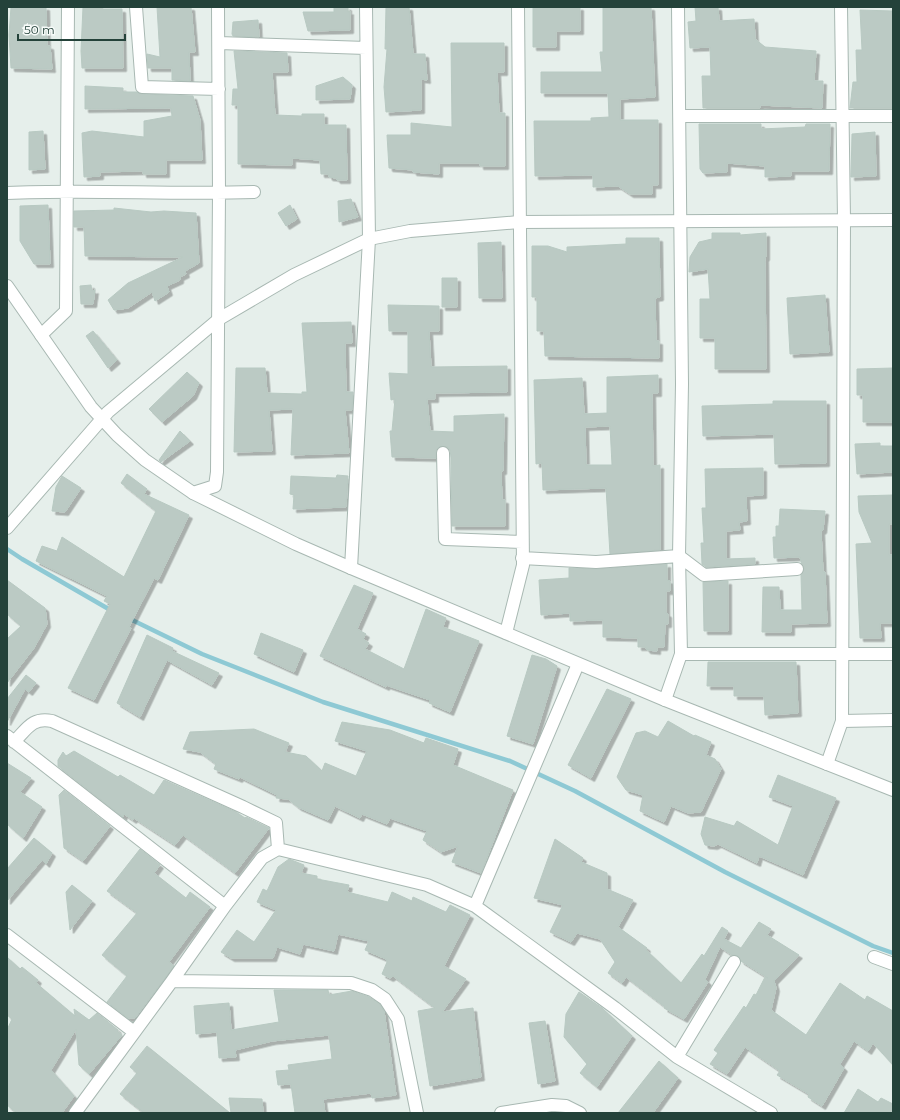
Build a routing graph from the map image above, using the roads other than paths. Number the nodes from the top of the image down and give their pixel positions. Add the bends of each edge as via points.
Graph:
1 (68, 7) edge
2 (136, 7) edge
3 (218, 7) edge
4 (366, 7) edge
5 (518, 7) edge
6 (678, 7) edge
7 (841, 7) edge
8 (219, 42) junction
9 (366, 48) junction
10 (219, 89) junction
11 (680, 116) junction
12 (842, 116) junction
13 (893, 116) edge
14 (67, 190) junction
15 (7, 192) edge
16 (254, 192) dead end
17 (219, 193) junction
18 (681, 220) junction
19 (844, 220) junction
20 (893, 220) edge
21 (520, 222) junction
22 (368, 239) junction
23 (7, 286) edge
24 (219, 320) junction
25 (41, 335) junction
26 (103, 419) junction
27 (442, 453) dead end
28 (193, 493) junction
29 (7, 528) edge
30 (522, 542) junction
31 (679, 556) junction
32 (522, 558) junction
33 (352, 568) junction
34 (797, 569) dead end
35 (506, 633) junction
36 (681, 654) junction
37 (842, 654) junction
38 (893, 654) edge
39 (578, 664) junction
40 (665, 700) junction
41 (893, 720) edge
42 (842, 721) junction
43 (11, 739) edge
44 (826, 764) junction
45 (893, 790) edge
46 (278, 849) junction
47 (225, 906) junction
48 (475, 906) junction
49 (7, 935) edge
50 (874, 957) dead end
51 (734, 962) dead end
52 (893, 964) edge
53 (172, 981) junction
54 (134, 1032) junction
55 (677, 1057) junction
56 (75, 1113) edge
57 (417, 1113) edge
58 (501, 1113) edge
59 (580, 1113) edge
60 (771, 1113) edge

1 - 14 street
2 - 10 street via 142,87
3 - 8 street
4 - 9 street
5 - 21 street
6 - 11 street
7 - 12 street
8 - 9 street
8 - 10 street
9 - 22 street
10 - 17 street
11 - 12 street
11 - 18 street
12 - 13 street
12 - 19 street
14 - 15 street
14 - 17 street
14 - 25 street via 66,311
16 - 17 street
17 - 24 street
18 - 19 street
18 - 21 street
18 - 31 street
19 - 20 street
19 - 37 street
21 - 22 street via 410,231
21 - 30 street
22 - 24 street via 294,275
22 - 33 street
23 - 25 street
24 - 26 street via 108,412
24 - 28 street via 215,486
25 - 26 street via 91,407
26 - 28 street via 145,460
26 - 29 street
27 - 30 street via 445,539
28 - 33 street via 296,544
30 - 32 street
31 - 32 street via 596,562
31 - 34 street via 704,575
31 - 36 street
32 - 35 street via 523,565
33 - 35 street
35 - 39 street
36 - 37 street
36 - 40 street
37 - 38 street
37 - 42 street
39 - 40 street
39 - 48 street
40 - 44 street
41 - 42 street
42 - 44 street
43 - 46 street via 36,721 52,721 276,824
43 - 47 street
44 - 45 street
46 - 47 street via 262,858
46 - 48 street via 427,885
47 - 53 street
48 - 55 street via 615,1008
49 - 54 street
50 - 52 street
51 - 55 street
53 - 54 street
53 - 57 street via 350,983 372,990 385,999 398,1019
54 - 56 street
55 - 60 street
58 - 59 street via 552,1105 566,1106

